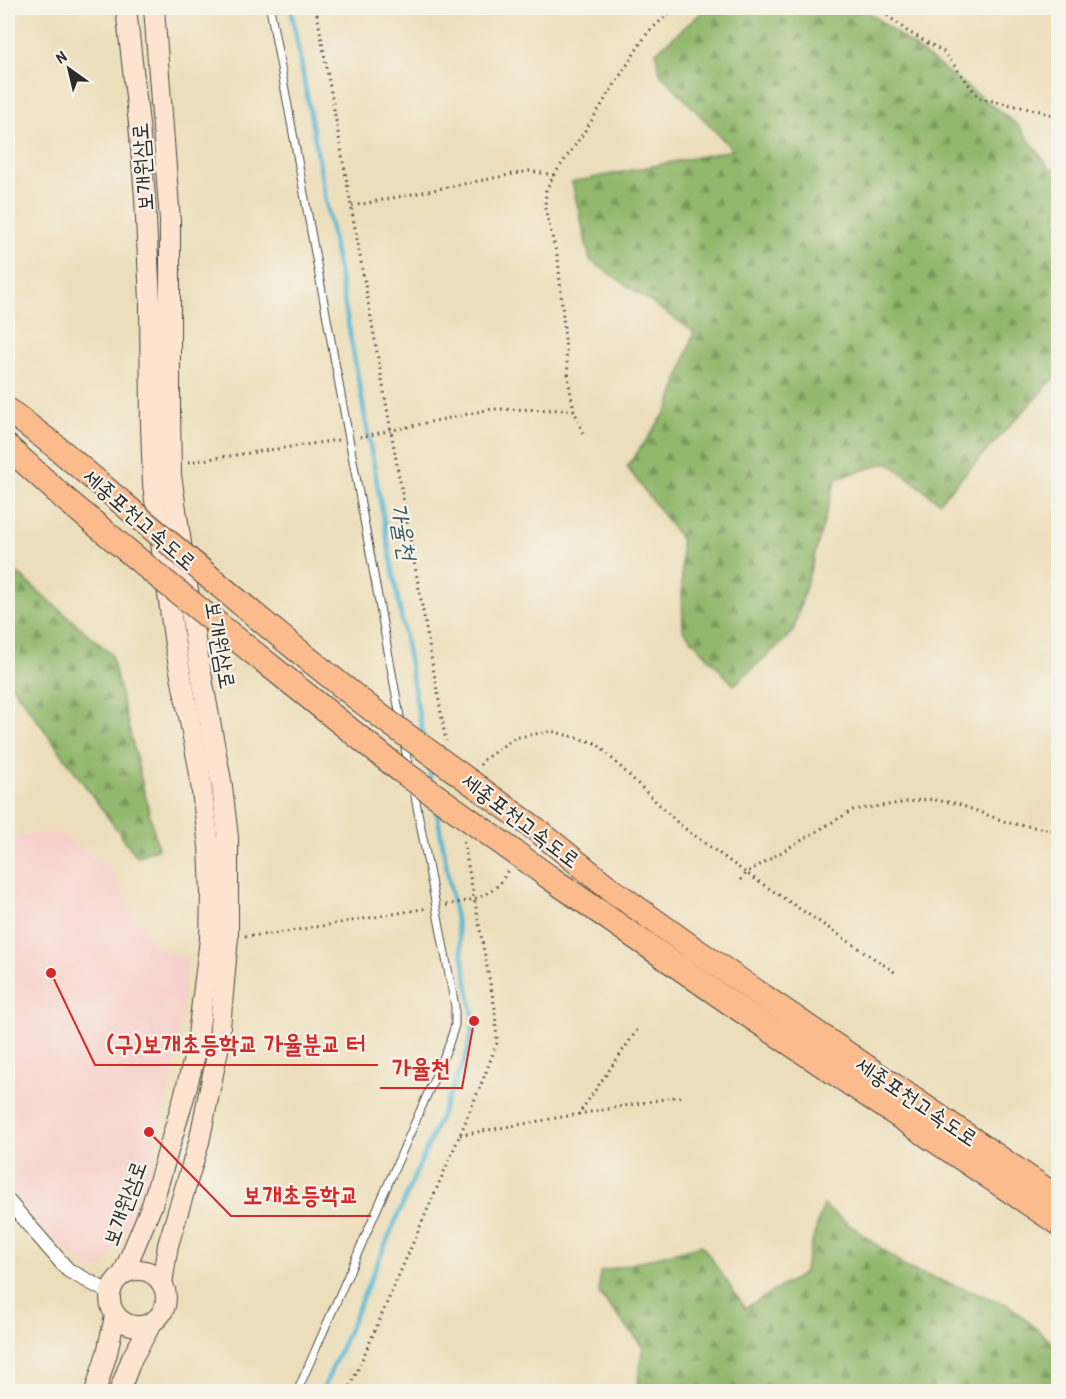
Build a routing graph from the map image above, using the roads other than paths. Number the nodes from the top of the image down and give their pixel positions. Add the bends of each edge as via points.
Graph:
1 (126, 8) edge
2 (154, 8) edge
3 (270, 8) edge
4 (8, 410) edge
5 (8, 447) edge
6 (1059, 1198) edge
7 (8, 1201) edge
8 (1059, 1223) edge
9 (123, 1274) junction
10 (162, 1284) junction
11 (110, 1293) junction
12 (115, 1316) junction
13 (151, 1324) junction
14 (95, 1392) edge
15 (119, 1392) edge
16 (297, 1392) edge

1 - 9 main road, 보개원삼로 via 145,198 153,485 175,645 199,768 211,894 210,939 196,1051 152,1204
2 - 10 main road, 보개원삼로 via 170,221 171,465 228,838 228,937 218,1050 199,1142 168,1245
3 - 16 lane via 352,438 455,1025
4 - 6 highway, 세종포천고속도로, bridge via 384,718 609,888
5 - 8 highway, 세종포천고속도로, bridge via 159,577 391,763 726,1000
7 - 11 street via 68,1270
9 - 10 main road via 131,1270 149,1272
9 - 11 main road
10 - 13 main road via 164,1310
11 - 12 main road
12 - 13 main road via 132,1326
12 - 14 main road
13 - 15 main road

